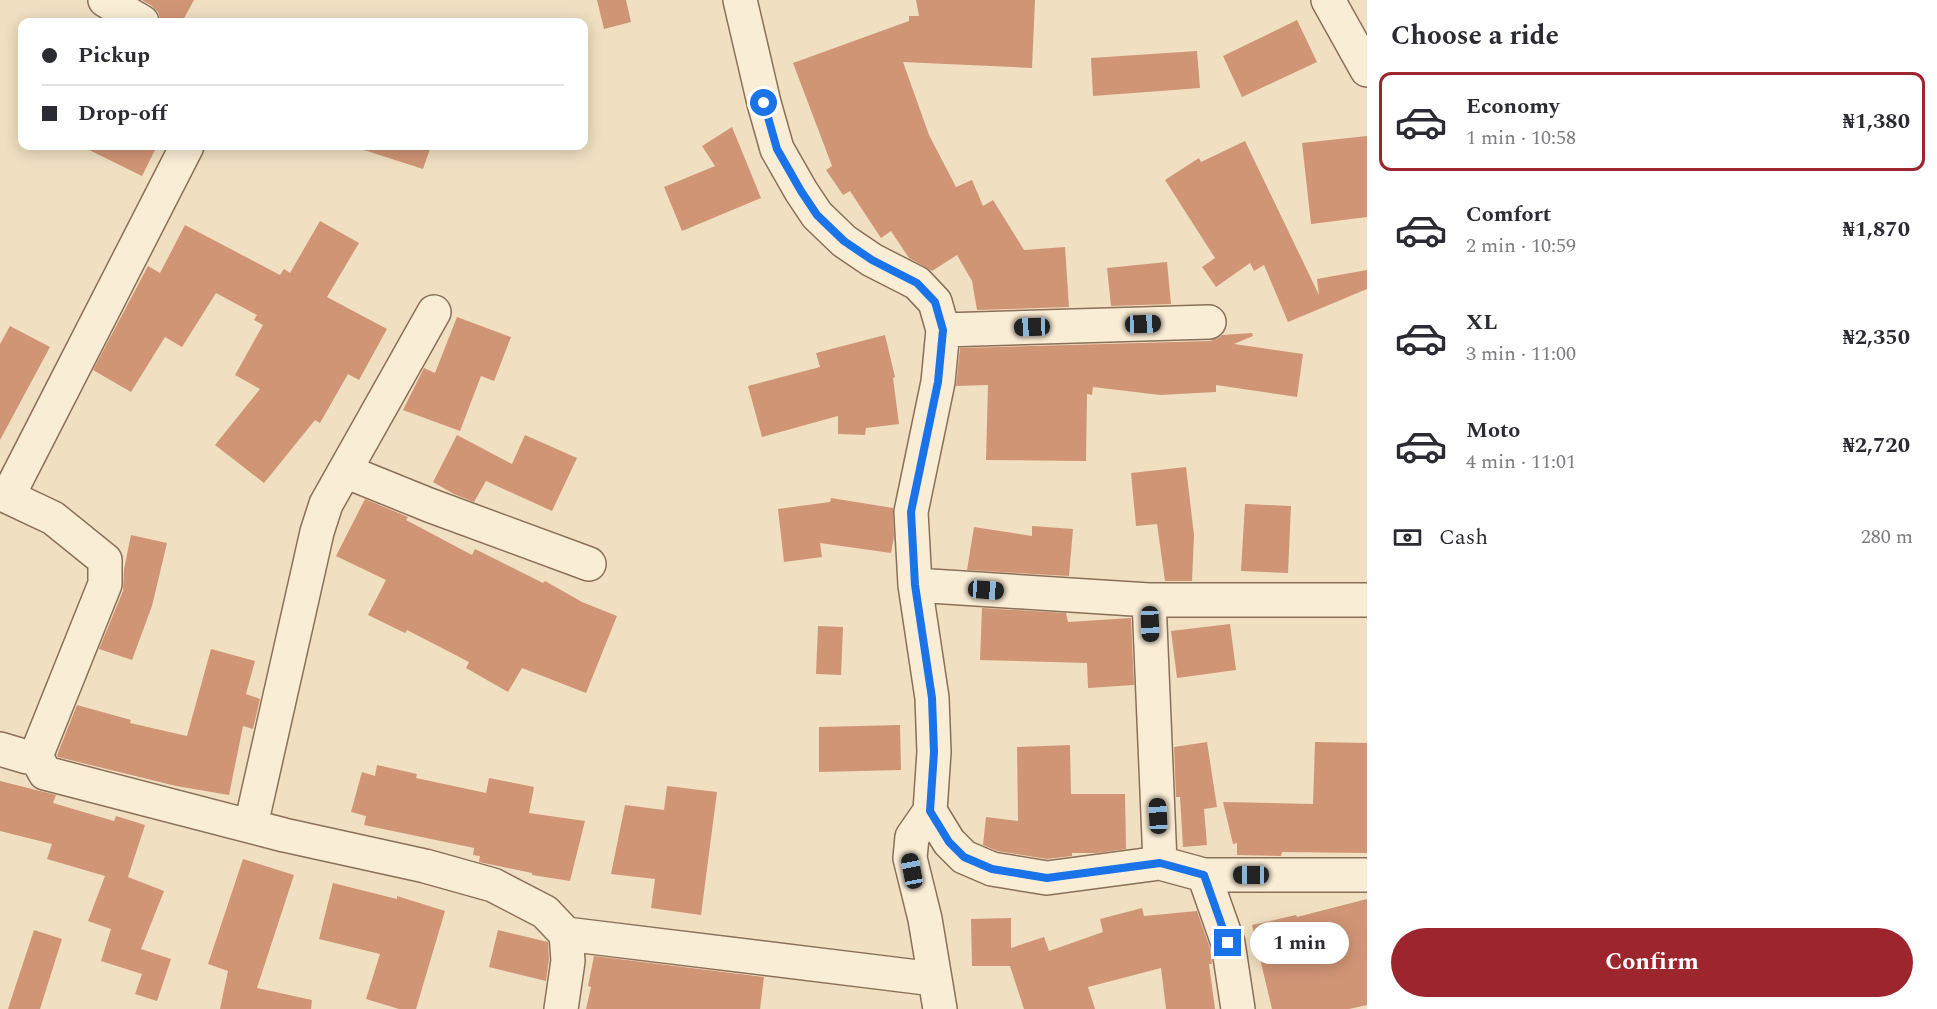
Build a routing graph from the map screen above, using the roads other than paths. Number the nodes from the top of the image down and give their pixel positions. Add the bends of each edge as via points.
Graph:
1 (105, 0) edge
2 (740, 0) edge
3 (1328, 0) edge
4 (135, 18) edge
5 (1367, 70) edge
6 (185, 150) edge
7 (434, 312) dead end
8 (1209, 322) dead end
9 (943, 330) junction
10 (345, 471) junction
11 (4, 495) edge
12 (588, 564) dead end
13 (915, 585) junction
14 (1149, 600) junction
15 (1367, 600) edge
16 (0, 749) edge
17 (36, 756) junction
18 (930, 811) junction
19 (251, 825) junction
20 (1160, 863) junction
21 (1204, 875) junction
22 (1367, 875) edge
23 (566, 934) junction
24 (937, 994) edge
25 (561, 1009) edge
26 (1238, 1009) edge

1 - 4 street
2 - 9 street via 777,149 801,191 817,215 844,241 917,283 935,302
3 - 5 street
6 - 11 street
7 - 10 street
8 - 9 street
9 - 13 street via 938,382 911,512
10 - 12 street
10 - 19 street via 326,504 317,531
11 - 17 street via 53,518 105,560 105,584
13 - 14 street
13 - 18 street via 932,698
14 - 15 street
14 - 20 street
16 - 17 street
17 - 19 street via 45,772 57,777
18 - 20 street via 949,842 964,857 992,869 1047,878
18 - 24 street via 912,837 910,858
19 - 23 street via 493,885 545,912
20 - 21 street
21 - 22 street
21 - 26 street via 1228,943
23 - 24 street
23 - 25 street via 568,961

